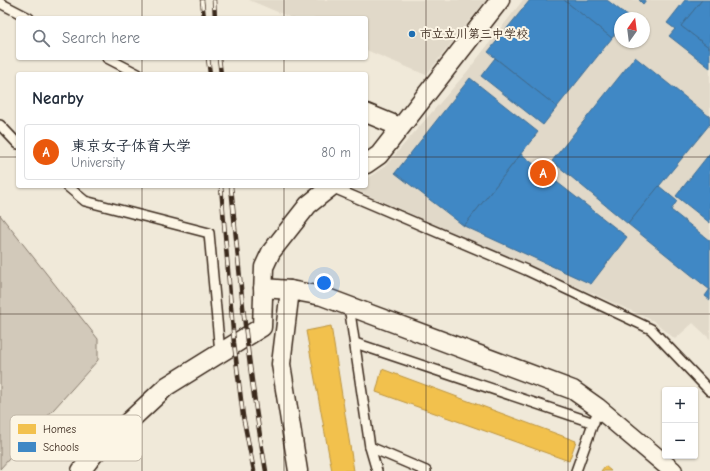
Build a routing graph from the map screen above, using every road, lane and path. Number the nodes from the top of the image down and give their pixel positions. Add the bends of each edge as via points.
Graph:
1 (500, 0) edge
2 (0, 3) edge
3 (25, 16) edge
4 (111, 60) edge
5 (134, 72) edge
6 (368, 114) edge
7 (0, 125) edge
8 (400, 127) junction
9 (16, 142) edge
10 (368, 163) edge
11 (70, 188) edge
12 (328, 188) edge
13 (335, 188) edge
14 (263, 288) junction
15 (290, 290) junction
16 (349, 306) junction
17 (355, 343) junction
18 (220, 353) junction
19 (710, 391) edge
20 (136, 415) edge
21 (596, 415) junction
22 (370, 447) junction
23 (89, 461) edge
24 (81, 471) edge
25 (298, 471) edge
26 (377, 471) edge
27 (426, 471) edge
28 (576, 471) edge
29 (673, 471) edge

1 - 8 street
2 - 3 lane
4 - 5 lane
6 - 8 street
7 - 9 lane
8 - 10 street via 379,155
11 - 18 lane via 85,200 209,233
12 - 14 street via 308,205 271,252 264,267
13 - 19 lane via 526,270 651,329
14 - 15 street
14 - 18 street via 262,326
15 - 16 street via 322,296
15 - 25 street via 281,364
16 - 17 lane
16 - 21 street via 573,390
17 - 21 lane
17 - 22 lane
18 - 20 street via 167,386
21 - 28 lane
21 - 29 street
22 - 26 lane
22 - 27 lane
23 - 24 street

